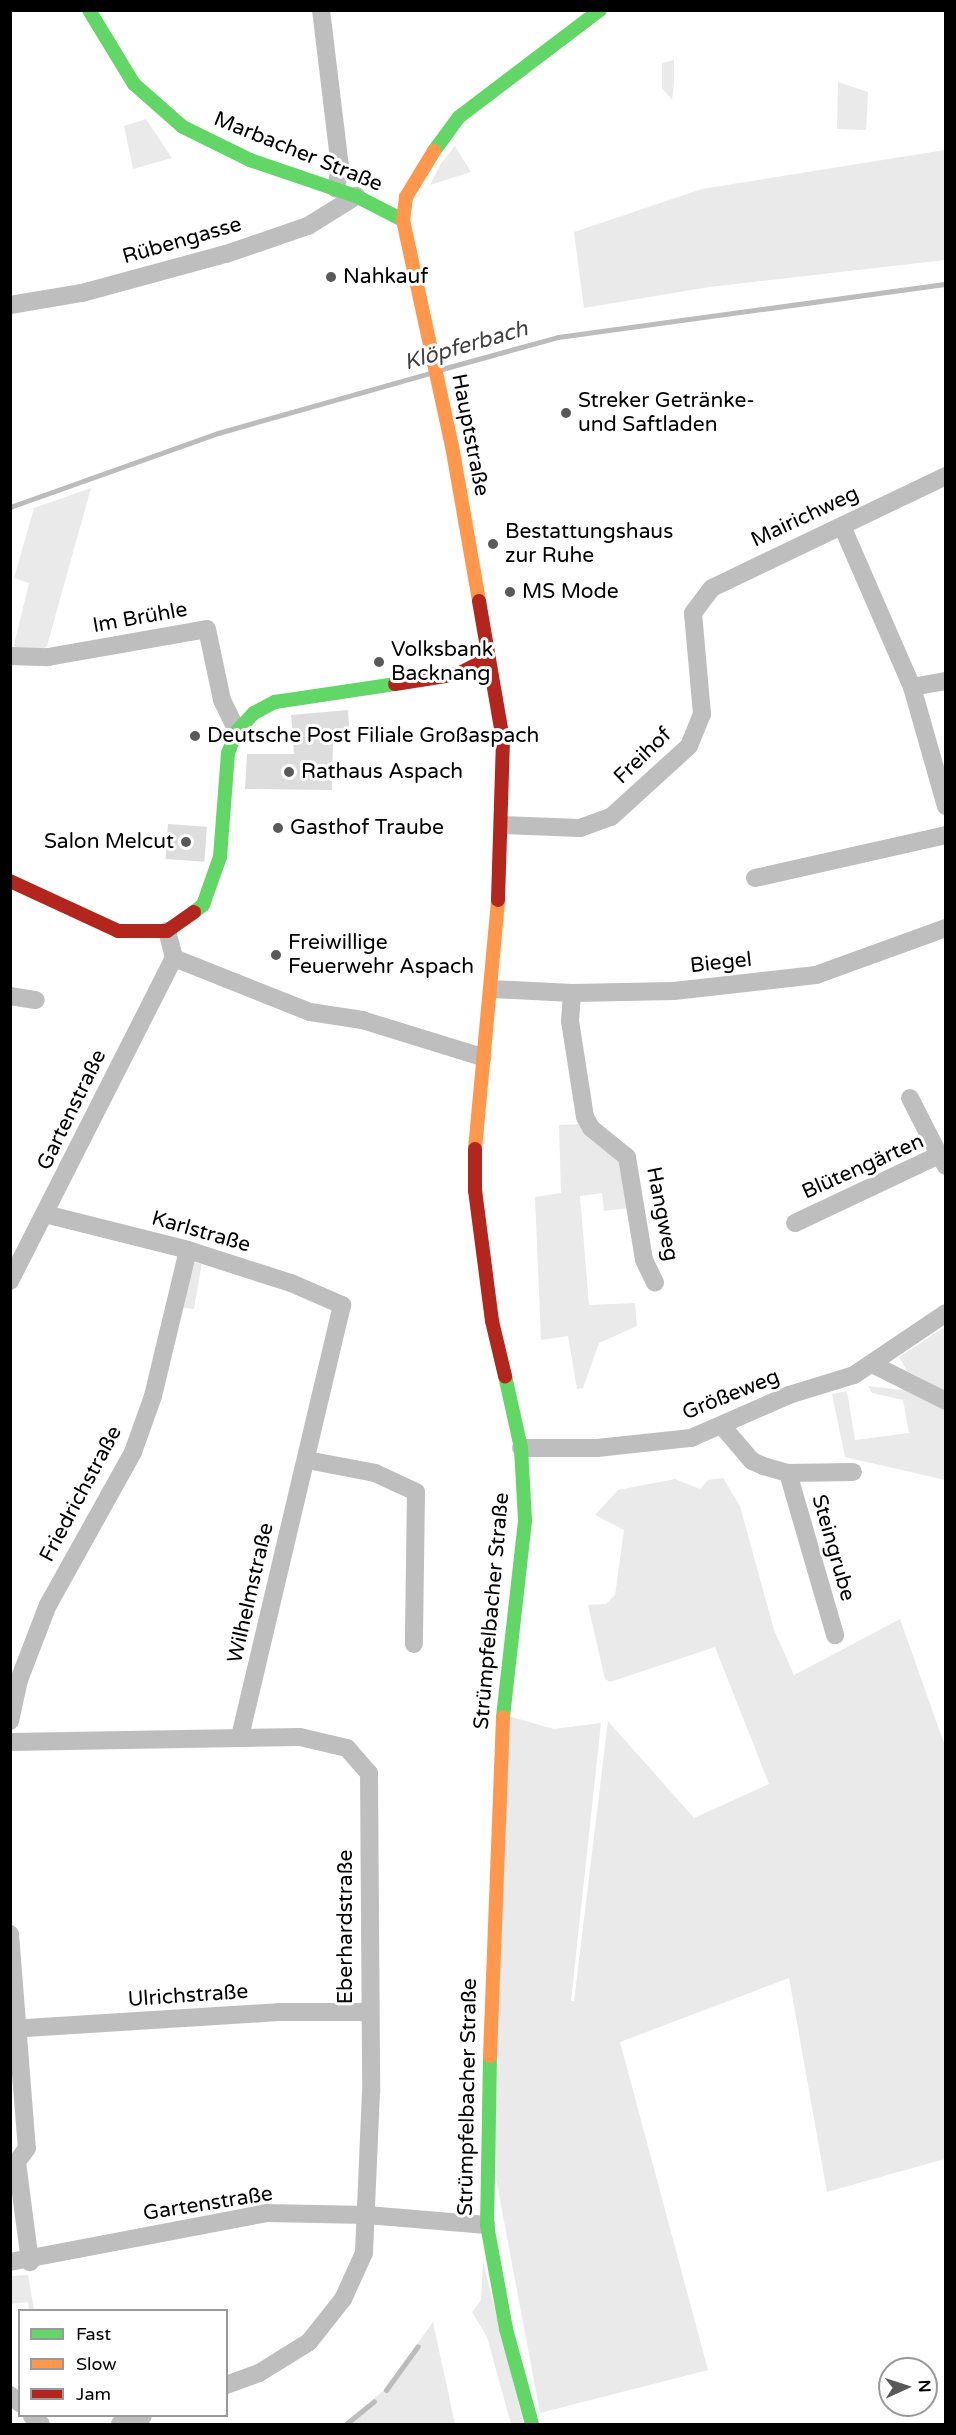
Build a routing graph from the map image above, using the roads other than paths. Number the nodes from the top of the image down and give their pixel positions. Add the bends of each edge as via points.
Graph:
1 (89, 10) edge
2 (321, 10) edge
3 (600, 10) edge
4 (336, 189) junction
5 (356, 196) junction
6 (403, 220) junction
7 (10, 305) edge
8 (945, 476) edge
9 (842, 526) junction
10 (693, 613) joint
11 (10, 656) edge
12 (488, 659) junction
13 (945, 681) edge
14 (912, 687) junction
15 (237, 731) junction
16 (945, 806) edge
17 (503, 825) junction
18 (945, 835) edge
19 (755, 878) dead end
20 (10, 881) edge
21 (945, 928) edge
22 (167, 931) junction
23 (174, 958) junction
24 (492, 989) junction
25 (572, 993) junction
26 (10, 996) edge
27 (36, 1000) dead end
28 (482, 1057) junction
29 (910, 1098) dead end
30 (942, 1160) edge
31 (45, 1214) junction
32 (795, 1223) dead end
33 (188, 1250) junction
34 (10, 1281) edge
35 (655, 1283) dead end
36 (342, 1305) joint
37 (945, 1313) edge
38 (873, 1365) junction
39 (945, 1401) edge
40 (722, 1426) junction
41 (521, 1448) junction
42 (306, 1460) junction
43 (854, 1472) dead end
44 (788, 1473) junction
45 (835, 1635) dead end
46 (414, 1644) dead end
47 (10, 1721) edge
48 (240, 1737) junction
49 (10, 1742) edge
50 (10, 1934) edge
51 (368, 2012) junction
52 (14, 2030) edge
53 (368, 2215) junction
54 (488, 2225) junction
55 (10, 2262) edge
56 (30, 2262) junction
57 (228, 2384) edge
58 (138, 2417) edge
59 (120, 2424) edge
60 (532, 2424) edge

1 - 4 street, Marbacher Straße via 134,84 183,127 250,160
2 - 4 street via 340,166
3 - 6 street via 459,117 417,174 406,197
4 - 5 street, Marbacher Straße
5 - 6 street, Marbacher Straße
5 - 7 street, Rübengasse via 308,226 226,254 82,292
6 - 12 street, Hauptstraße via 435,363
8 - 9 street, Mairichweg
9 - 10 street, Mairichweg via 712,588
9 - 14 street
10 - 17 street, Freihof via 702,714 689,746 610,817 594,824 560,829
11 - 15 street, Im Brühle via 48,657 207,629 222,700
12 - 15 street via 458,674 275,702 254,713
12 - 17 street, Strümpfelbacher Straße via 503,740
13 - 14 street
14 - 16 street
15 - 22 street via 224,778 220,857 212,882 203,905
17 - 24 street, Strümpfelbacher Straße
18 - 19 street
20 - 22 street via 118,931
21 - 25 street, Biegel via 816,975 675,991
22 - 23 street
23 - 28 street via 310,1012 362,1020
23 - 31 street, Gartenstraße
24 - 25 street, Biegel
24 - 28 street, Strümpfelbacher Straße
25 - 35 street, Hangweg via 570,1021 585,1117 591,1128 627,1157 644,1260
26 - 27 street
28 - 41 street, Strümpfelbacher Straße via 475,1139 482,1264
29 - 30 street
30 - 32 street, Blütengärten
31 - 33 street, Karlstraße
31 - 34 street, Gartenstraße
33 - 36 street, Karlstraße via 291,1283
33 - 47 street, Friedrichstraße via 153,1396 133,1452 48,1605 19,1680
36 - 42 street, Wilhelmstraße
37 - 38 street, Größeweg
38 - 39 street
38 - 40 street, Größeweg
40 - 41 street, Größeweg via 657,1443
40 - 44 street, Steingrube via 752,1461
41 - 54 street, Strümpfelbacher Straße via 525,1520 507,1652 492,1911
42 - 46 street via 375,1473 416,1492
42 - 48 street, Wilhelmstraße
43 - 44 street, Steingrube
44 - 45 street, Steingrube
48 - 49 street, Eberhardstraße
48 - 51 street, Eberhardstraße via 300,1737 347,1748 369,1773
50 - 52 street
51 - 52 street, Ulrichstraße via 278,2012
51 - 53 street, Eberhardstraße
52 - 56 street via 27,2148 18,2162
53 - 54 street, Gartenstraße
53 - 56 street, Gartenstraße via 266,2213
53 - 57 street, Eberhardstraße via 364,2253 355,2277 325,2325 290,2356
54 - 60 street, Strümpfelbacher Straße via 506,2329
55 - 56 street, Gartenstraße
58 - 59 street

